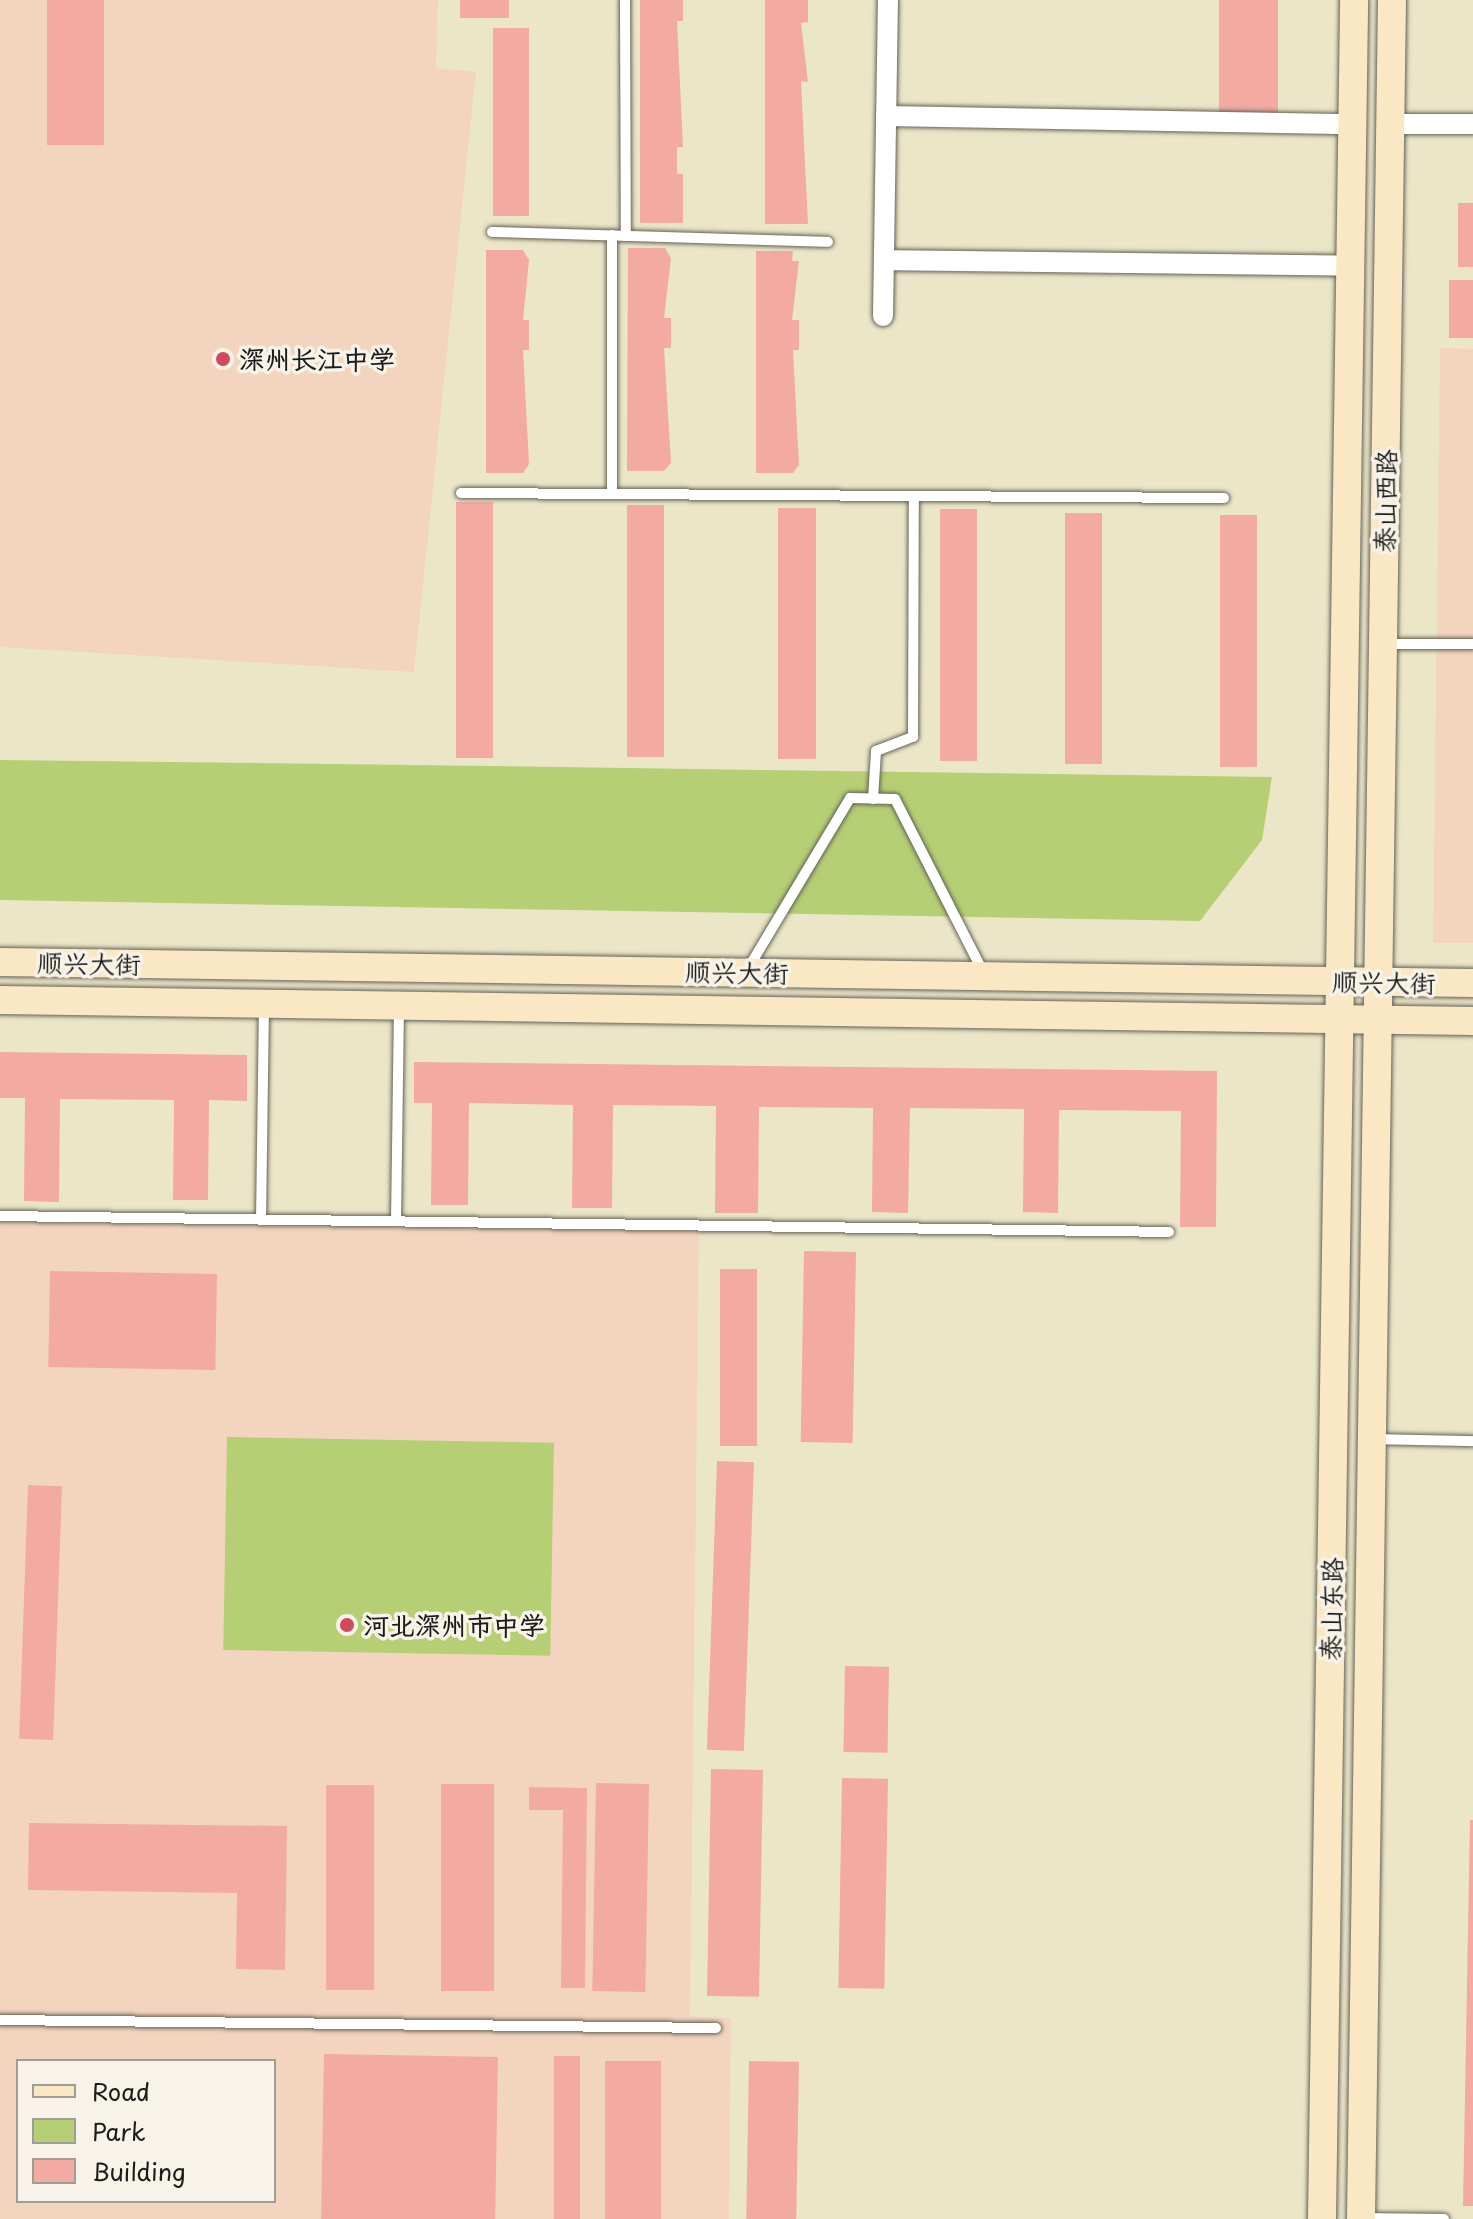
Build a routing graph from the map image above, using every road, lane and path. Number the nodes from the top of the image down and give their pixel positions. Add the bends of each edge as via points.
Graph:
1 (625, 0) edge
2 (888, 0) edge
3 (1354, 0) edge
4 (1392, 0) edge
5 (886, 116) junction
6 (1352, 124) junction
7 (1391, 124) junction
8 (1473, 124) edge
9 (492, 232) dead end
10 (612, 235) junction
11 (626, 236) junction
12 (828, 242) dead end
13 (884, 260) junction
14 (1350, 266) junction
15 (883, 316) dead end
16 (461, 493) dead end
17 (612, 494) junction
18 (914, 496) junction
19 (1224, 498) dead end
20 (1383, 644) junction
21 (1473, 644) edge
22 (873, 799) junction
23 (0, 962) edge
24 (746, 973) junction
25 (986, 976) junction
26 (1473, 983) edge
27 (0, 1000) edge
28 (1340, 1000) junction
29 (1378, 1001) junction
30 (264, 1004) junction
31 (399, 1006) junction
32 (1473, 1021) edge
33 (0, 1216) edge
34 (261, 1220) junction
35 (396, 1221) junction
36 (1169, 1232) dead end
37 (1372, 1439) junction
38 (1473, 1441) edge
39 (0, 2020) edge
40 (716, 2028) dead end
41 (1361, 2218) edge
42 (1322, 2219) edge
43 (1444, 2219) edge

1 - 11 lane
2 - 5 street
3 - 6 main road, 泰山西路
4 - 7 main road, 泰山西路
5 - 6 street
5 - 13 street
6 - 14 main road, 泰山西路
7 - 8 street
7 - 20 main road, 泰山西路
9 - 10 lane
10 - 11 lane
10 - 17 lane
11 - 12 lane
13 - 14 street
13 - 15 street
14 - 28 main road, 泰山西路
16 - 17 lane
17 - 18 lane
18 - 19 lane
18 - 22 lane via 913,737 876,751
20 - 21 lane
20 - 29 main road, 泰山西路
22 - 24 lane via 850,798
22 - 25 lane via 895,799
23 - 24 main road, 顺兴大街
24 - 25 main road, 顺兴大街
25 - 28 main road, 顺兴大街
26 - 29 main road, 顺兴大街
27 - 30 main road, 顺兴大街
28 - 29 main road, 顺兴大街
28 - 29 main road, 顺兴大街
28 - 31 main road, 顺兴大街
28 - 42 main road, 泰山东路
29 - 32 main road, 顺兴大街
29 - 37 main road, 泰山东路
30 - 31 main road, 顺兴大街
30 - 34 lane
31 - 35 lane
33 - 34 lane
34 - 35 lane
35 - 36 lane
37 - 38 lane
37 - 41 main road, 泰山东路
39 - 40 lane
41 - 43 lane

